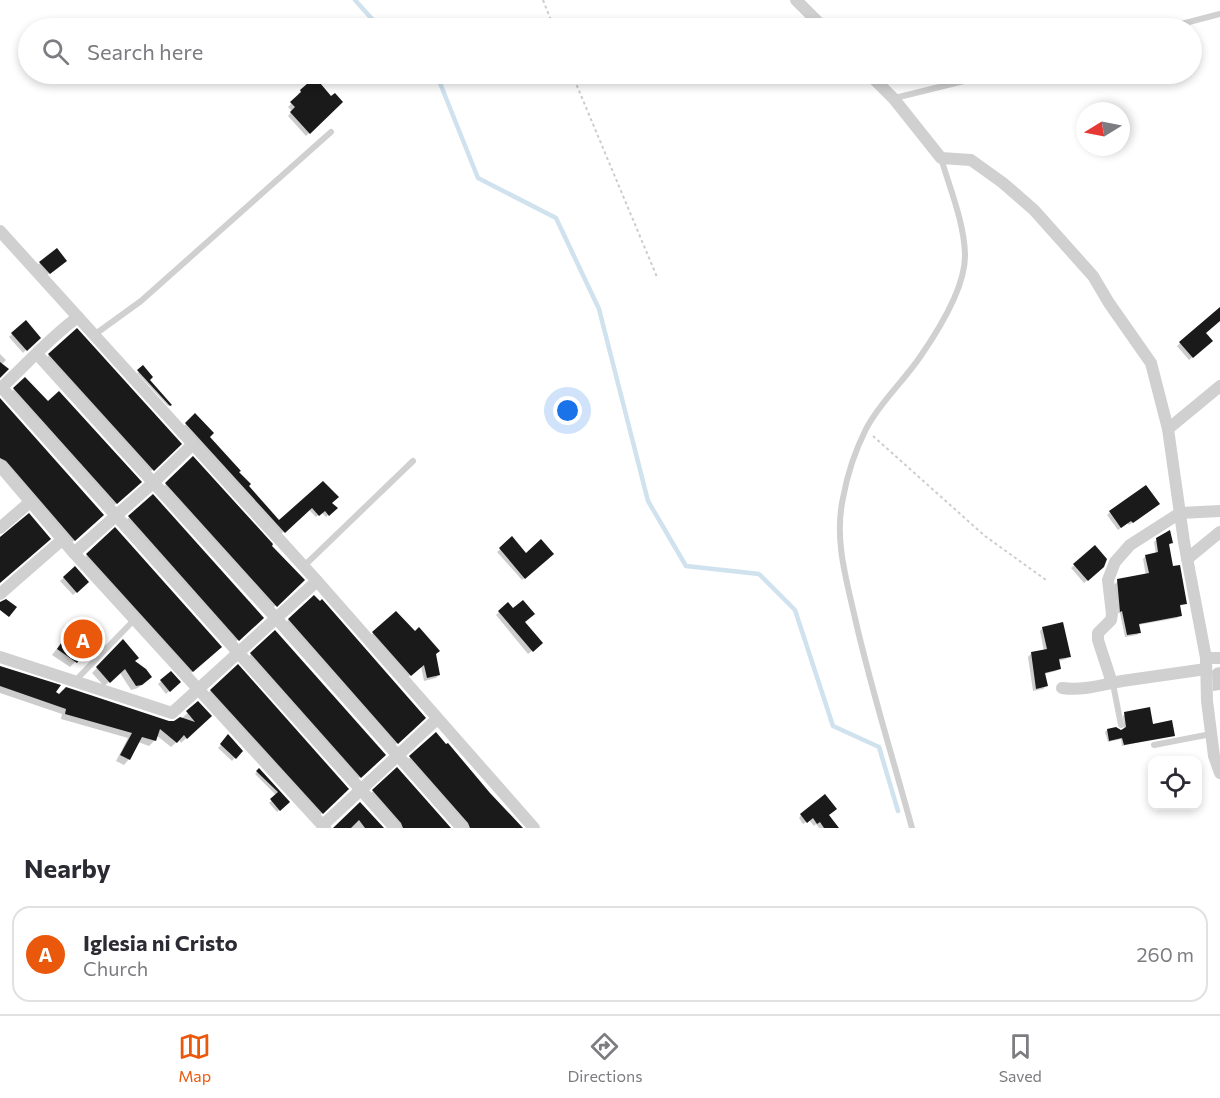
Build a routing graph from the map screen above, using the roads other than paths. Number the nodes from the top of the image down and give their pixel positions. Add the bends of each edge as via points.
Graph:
1 (796, 0) edge
2 (1220, 14) edge
3 (814, 18) edge
4 (1202, 19) edge
5 (879, 84) edge
6 (953, 84) edge
7 (894, 99) junction
8 (331, 132) dead end
9 (941, 158) junction
10 (0, 231) edge
11 (78, 317) junction
12 (94, 336) junction
13 (37, 354) junction
14 (1220, 386) edge
15 (1, 388) edge
16 (1168, 429) junction
17 (192, 445) junction
18 (414, 461) dead end
19 (0, 466) edge
20 (154, 482) junction
21 (30, 502) junction
22 (1220, 511) edge
23 (1180, 513) junction
24 (115, 517) junction
25 (0, 528) edge
26 (1220, 532) edge
27 (63, 539) junction
28 (74, 553) junction
29 (1187, 559) junction
30 (304, 567) junction
31 (317, 581) junction
32 (0, 594) edge
33 (275, 617) junction
34 (135, 619) junction
35 (238, 651) junction
36 (0, 657) edge
37 (1220, 658) edge
38 (1206, 664) junction
39 (76, 680) junction
40 (1112, 683) junction
41 (199, 687) junction
42 (1062, 688) dead end
43 (437, 719) junction
44 (1121, 725) dead end
45 (1211, 734) junction
46 (1154, 745) dead end
47 (398, 756) junction
48 (1220, 773) edge
49 (362, 791) junction
50 (324, 827) edge
51 (395, 828) edge
52 (462, 828) edge
53 (534, 828) edge
54 (912, 828) edge

1 - 3 street
2 - 4 lane
5 - 7 street
6 - 7 lane
7 - 9 street
8 - 12 lane via 141,301
9 - 16 street via 971,160 1003,183 1034,210 1094,276 1151,363
9 - 54 lane via 965,255 960,282 921,357 866,430 843,497 840,523 840,551 864,658
10 - 11 street
11 - 12 street
11 - 13 street
12 - 17 street
13 - 15 street
13 - 20 street
14 - 16 street
15 - 24 street
16 - 23 street
17 - 20 street
17 - 30 street
18 - 30 lane
19 - 21 street
20 - 24 street
20 - 33 street
21 - 25 street
21 - 27 street
22 - 23 street
23 - 29 street
23 - 40 street via 1130,545 1115,562 1107,583 1111,620 1098,633
24 - 28 street
24 - 35 street
26 - 29 street
27 - 28 street
27 - 32 street
28 - 34 street
29 - 38 street
30 - 31 street
31 - 33 street
31 - 43 street
33 - 35 street
33 - 47 street
34 - 39 lane
34 - 41 street
35 - 41 street
35 - 49 street
36 - 39 street
37 - 38 street
38 - 40 street
38 - 45 street
39 - 41 street via 172,713
40 - 42 street via 1086,689
40 - 44 lane
41 - 50 street
43 - 47 street
43 - 53 street
45 - 46 lane
45 - 48 street
47 - 49 street
47 - 52 street
49 - 50 street
49 - 51 street

